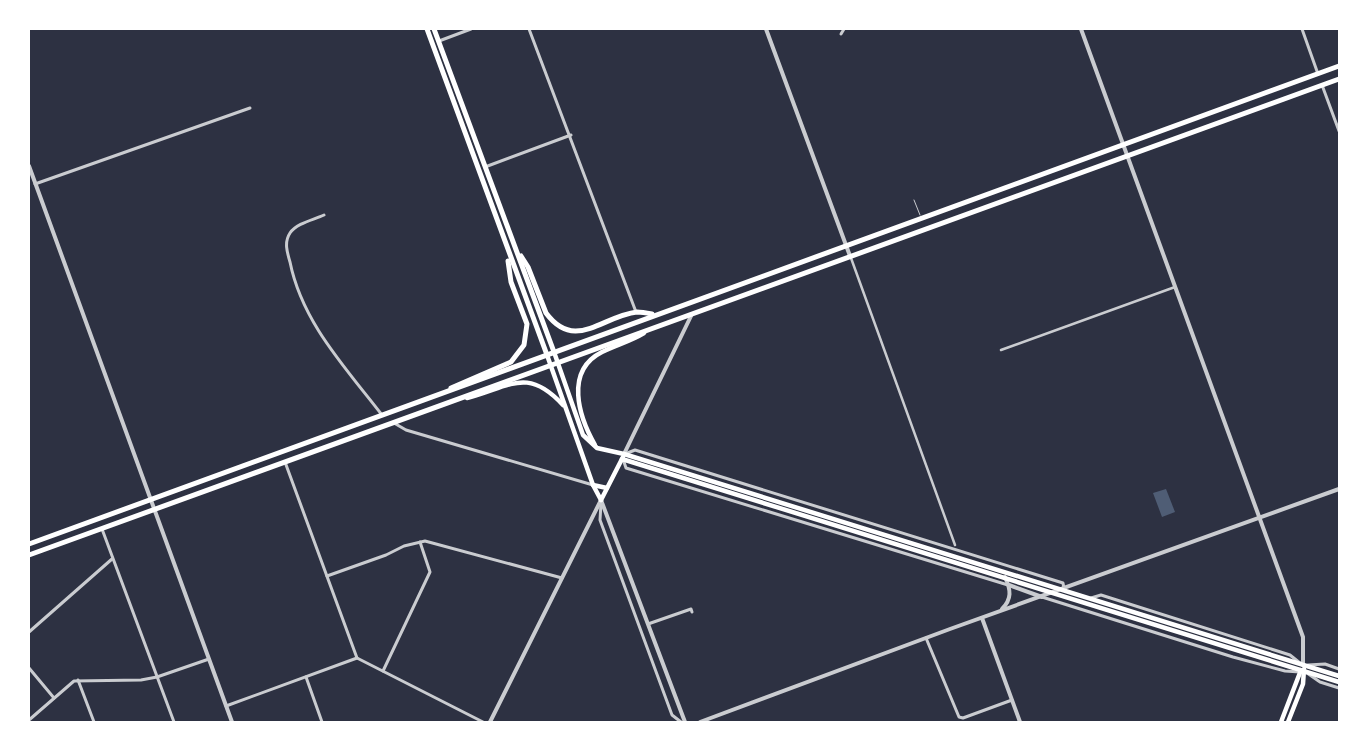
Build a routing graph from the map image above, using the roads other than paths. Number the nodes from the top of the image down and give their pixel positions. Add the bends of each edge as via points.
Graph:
1 (427, 29) edge
2 (434, 29) edge
3 (470, 29) edge
4 (529, 29) edge
5 (766, 29) edge
6 (844, 29) edge
7 (1081, 29) edge
8 (1302, 29) edge
9 (841, 34) dead end
10 (438, 41) junction
11 (1339, 66) edge
12 (1318, 74) junction
13 (1339, 79) edge
14 (1322, 85) junction
15 (250, 108) dead end
16 (1339, 131) edge
17 (571, 135) junction
18 (1123, 144) junction
19 (1127, 156) junction
20 (29, 166) edge
21 (486, 167) junction
22 (35, 184) junction
23 (914, 200) dead end
24 (324, 216) dead end
25 (921, 218) junction
26 (846, 246) junction
27 (515, 248) junction
28 (507, 250) junction
29 (850, 256) junction
30 (1175, 287) junction
31 (636, 312) junction
32 (692, 313) junction
33 (655, 314) junction
34 (657, 326) junction
35 (1001, 350) dead end
36 (554, 352) junction
37 (547, 355) junction
38 (557, 362) junction
39 (550, 366) junction
40 (436, 396) junction
41 (446, 403) junction
42 (566, 408) junction
43 (382, 415) junction
44 (393, 422) junction
45 (597, 448) junction
46 (614, 453) junction
47 (623, 456) junction
48 (285, 462) junction
49 (616, 472) junction
50 (593, 485) junction
51 (607, 488) junction
52 (1339, 489) edge
53 (150, 499) junction
54 (601, 500) junction
55 (153, 509) junction
56 (1259, 517) junction
57 (102, 529) junction
58 (420, 542) junction
59 (29, 544) edge
60 (955, 545) dead end
61 (29, 555) edge
62 (112, 559) junction
63 (327, 576) junction
64 (1006, 577) junction
65 (562, 578) junction
66 (1009, 585) junction
67 (1064, 589) junction
68 (1054, 593) junction
69 (1042, 597) junction
70 (1000, 611) junction
71 (692, 612) dead end
72 (982, 618) junction
73 (648, 624) junction
74 (29, 632) edge
75 (926, 638) junction
76 (357, 658) junction
77 (208, 659) junction
78 (1303, 665) junction
79 (29, 668) edge
80 (1339, 669) edge
81 (383, 671) junction
82 (1302, 672) junction
83 (1339, 676) edge
84 (157, 677) junction
85 (306, 677) junction
86 (78, 680) junction
87 (1339, 682) edge
88 (1339, 688) edge
89 (54, 698) junction
90 (1012, 700) junction
91 (226, 706) junction
92 (29, 720) edge
93 (94, 722) edge
94 (174, 722) edge
95 (232, 722) edge
96 (322, 722) edge
97 (483, 722) edge
98 (490, 722) edge
99 (681, 722) edge
100 (685, 722) edge
101 (700, 722) edge
102 (1020, 722) edge
103 (1281, 722) edge
104 (1288, 722) edge

1 - 28 main road
2 - 10 main road
3 - 10 street
4 - 17 street via 557,107
5 - 26 street
6 - 9 street
7 - 18 street
8 - 12 street
10 - 21 main road
11 - 12 main road
12 - 18 main road
13 - 14 main road
14 - 16 street
14 - 19 main road
15 - 22 street
17 - 21 street
17 - 31 street
18 - 19 street
18 - 25 main road
19 - 29 main road
19 - 30 street
20 - 22 street
21 - 27 main road
22 - 53 street
23 - 25 lane
24 - 43 street via 300,225 289,235 286,245 293,283 314,325
25 - 26 main road
26 - 29 street
26 - 33 main road
27 - 31 main road via 528,267 550,320 565,330 582,332
27 - 36 main road
28 - 37 main road
28 - 40 main road via 511,282 527,324 524,345 511,362
29 - 32 main road
29 - 60 street
30 - 35 street
30 - 56 street
31 - 33 main road
32 - 34 main road
32 - 47 street
33 - 36 main road
34 - 38 main road
34 - 45 main road via 630,342 601,353 581,374 579,408
36 - 37 main road
36 - 38 main road
37 - 39 main road
37 - 40 main road
38 - 39 main road
38 - 45 main road via 583,435
39 - 41 main road
39 - 42 main road
40 - 43 main road
41 - 42 main road via 517,382 528,382 550,391
41 - 44 main road
42 - 50 main road
43 - 53 main road
44 - 48 main road
44 - 50 street via 406,430
45 - 46 main road
46 - 47 main road
46 - 49 main road via 618,462
47 - 49 main road
47 - 64 main road
47 - 66 street via 626,468
47 - 67 main road
48 - 55 main road
48 - 63 street
49 - 51 main road
50 - 51 main road
50 - 54 main road
51 - 54 main road
52 - 56 street
53 - 55 street
53 - 59 main road
54 - 65 street
54 - 73 street
54 - 99 street via 600,520 672,714
55 - 57 main road
55 - 77 street
56 - 67 street
56 - 78 street via 1303,637
57 - 61 main road
57 - 62 street
58 - 63 street
58 - 65 street
58 - 81 street via 430,572
62 - 74 street
62 - 84 street
63 - 76 street
64 - 66 street
64 - 68 main road
65 - 98 street
66 - 69 street
66 - 70 street via 1008,603
67 - 68 street
67 - 78 main road
68 - 69 street
68 - 82 main road
69 - 70 street
69 - 82 street via 1233,657 1285,671
70 - 72 street
71 - 73 street via 691,608
72 - 75 street
72 - 90 street
73 - 100 street
75 - 90 street via 959,717
75 - 101 street
76 - 81 street
76 - 85 street
77 - 84 street
77 - 91 street
78 - 80 street via 1324,664
78 - 82 main road
78 - 83 main road
79 - 89 street
81 - 97 street
82 - 87 main road
82 - 88 street
82 - 103 main road
82 - 104 main road via 1303,684
84 - 86 street
84 - 94 street
85 - 91 street
85 - 96 street
86 - 89 street
86 - 93 street
89 - 92 street
90 - 102 street
91 - 95 street

